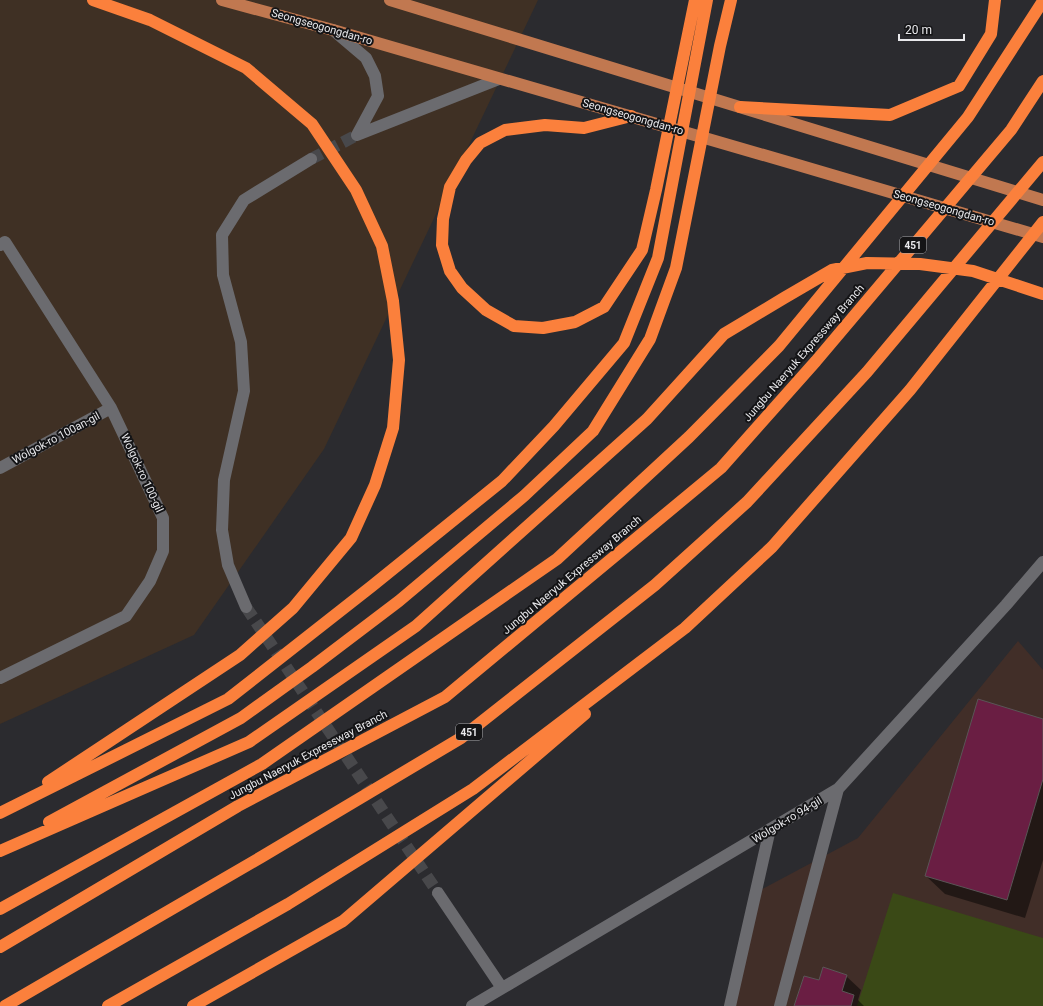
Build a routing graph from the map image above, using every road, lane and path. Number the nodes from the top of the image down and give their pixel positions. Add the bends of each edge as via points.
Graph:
1 (94, 0) edge
2 (222, 0) edge
3 (390, 0) edge
4 (695, 0) edge
5 (707, 0) edge
6 (731, 0) edge
7 (995, 0) edge
8 (1043, 1) edge
9 (333, 30) junction
10 (499, 79) junction
11 (1043, 81) edge
12 (740, 107) junction
13 (631, 116) junction
14 (311, 159) tunnel mouth
15 (1043, 162) edge
16 (1043, 200) edge
17 (1043, 222) edge
18 (1043, 237) edge
19 (0, 245) edge
20 (1043, 294) edge
21 (111, 408) junction
22 (0, 468) edge
23 (1043, 562) edge
24 (246, 607) tunnel mouth
25 (685, 628) junction
26 (0, 678) edge
27 (838, 789) junction
28 (2, 812) edge
29 (770, 829) junction
30 (0, 850) edge
31 (438, 893) tunnel mouth
32 (0, 909) edge
33 (0, 947) edge
34 (502, 988) junction
35 (6, 1006) edge
36 (108, 1006) edge
37 (193, 1006) edge
38 (472, 1006) edge
39 (730, 1006) edge
40 (780, 1006) edge

1 - 28 highway via 150,20 246,68 312,124 356,190 382,246 393,301 399,360 393,428 375,485 351,538 293,608 240,655
2 - 9 main road, Seongseogongdan-ro
3 - 12 main road
4 - 13 highway via 642,250 604,307 575,322 543,328 514,326 486,310 462,288 450,271 442,245 443,219 450,187 466,160 480,143 505,130 545,125 584,128
5 - 28 highway via 658,258 624,343 554,426 502,481 228,699
6 - 30 highway via 676,268 650,339 593,431 524,496 399,601 241,718
7 - 12 highway via 991,34 959,86 890,115
8 - 32 highway via 968,117 779,346 689,437 557,559 262,764
9 - 10 main road, Seongseogongdan-ro
9 - 10 street via 366,58 375,76 378,96 357,135
10 - 13 main road, Seongseogongdan-ro
11 - 33 highway, Jungbu Naeryuk Expressway Branch / 451 via 1011,130 816,361 720,468 445,697 238,806
12 - 16 main road
13 - 18 main road, Seongseogongdan-ro
14 - 24 street via 244,200 222,235 223,275 241,342 244,391 224,480 222,530 228,566
15 - 35 highway, 451 via 867,372 747,502 655,585 461,738
17 - 25 highway via 910,390 772,546
19 - 21 street, Wolgok-ro 100-gil via 5,242
20 - 30 highway via 974,271 920,264 867,263 832,270 724,334 647,419 416,626 249,742
21 - 22 street, Wolgok-ro 100an-gil
21 - 26 street, Wolgok-ro 100-gil via 163,518 163,551 150,581 126,616
23 - 27 street, Wolgok-ro 94-gil
25 - 36 highway via 474,789 288,904
25 - 37 highway via 343,921
27 - 29 street, Wolgok-ro 94-gil
27 - 40 street
29 - 34 street, Wolgok-ro 94-gil
29 - 39 street
31 - 34 street
34 - 38 street, Wolgok-ro 94-gil

